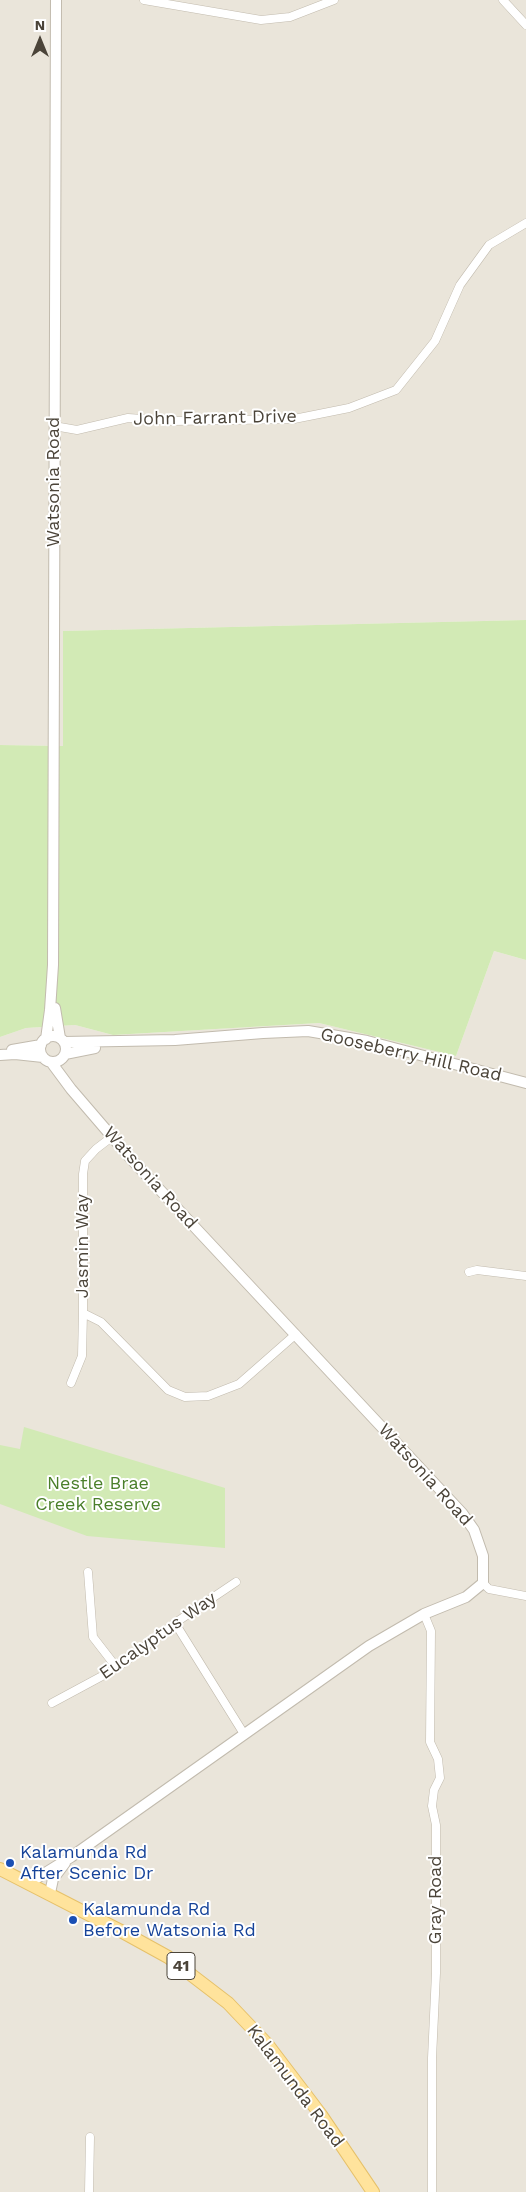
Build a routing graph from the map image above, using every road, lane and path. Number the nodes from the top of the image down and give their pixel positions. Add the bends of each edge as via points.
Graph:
1 (56, 0) edge
2 (144, 0) edge
3 (334, 0) edge
4 (503, 0) edge
5 (526, 25) edge
6 (526, 223) edge
7 (54, 426) junction
8 (53, 964) junction
9 (62, 1040) junction
10 (176, 1040) junction
11 (43, 1042) junction
12 (0, 1050) edge
13 (0, 1055) edge
14 (65, 1055) junction
15 (47, 1060) junction
16 (66, 1081) junction
17 (526, 1083) edge
18 (113, 1136) junction
19 (470, 1272) dead end
20 (526, 1276) edge
21 (83, 1313) junction
22 (296, 1334) junction
23 (71, 1383) dead end
24 (88, 1572) dead end
25 (236, 1582) dead end
26 (483, 1583) junction
27 (526, 1596) edge
28 (424, 1614) junction
29 (175, 1623) junction
30 (117, 1668) junction
31 (52, 1703) dead end
32 (244, 1734) junction
33 (71, 1858) junction
34 (0, 1869) edge
35 (29, 1883) junction
36 (50, 1893) junction
37 (90, 2137) dead end
38 (89, 2192) edge
39 (373, 2192) edge
40 (432, 2192) edge

1 - 7 street, Watsonia Road
2 - 3 street via 261,20 290,17
4 - 5 street
6 - 7 street, John Farrant Drive via 489,245 460,285 435,341 396,390 349,408 294,419 173,421 128,418 77,430
7 - 8 street, Watsonia Road
8 - 9 street, Watsonia Road via 55,1018
8 - 11 street, Watsonia Road via 50,1010
9 - 10 street, Gooseberry Hill Road
9 - 11 street via 53,1036
9 - 14 street
10 - 14 street, Gooseberry Hill Road via 84,1049
10 - 17 street, Gooseberry Hill Road via 263,1032 319,1032 368,1041
11 - 12 street
11 - 15 street via 40,1052
13 - 15 street via 15,1054
14 - 15 street via 56,1062
14 - 16 street
15 - 16 street, Watsonia Road
16 - 18 street, Watsonia Road
18 - 21 street, Jasmin Way via 85,1161
18 - 22 street, Watsonia Road
19 - 20 street
21 - 22 street, Jasmin Way via 101,1322 168,1390 185,1397 208,1396 239,1384
21 - 23 street via 82,1356
22 - 26 street, Watsonia Road via 462,1513 474,1530 483,1556
24 - 30 street via 94,1637
25 - 29 street, Eucalyptus Way
26 - 27 street via 488,1589
26 - 28 street via 466,1596
28 - 32 street via 369,1646
28 - 40 street, Gray Road via 431,1631 430,1742 438,1759 440,1778 432,1806 436,1826
29 - 30 street, Eucalyptus Way
29 - 32 street
30 - 31 street, Eucalyptus Way
32 - 33 street
33 - 35 street
33 - 36 street via 53,1879
34 - 35 main road, Kalamunda Road / 41
35 - 36 main road, Kalamunda Road / 41
36 - 39 main road, Kalamunda Road / 41 via 168,1957 228,2003 267,2044
37 - 38 street

